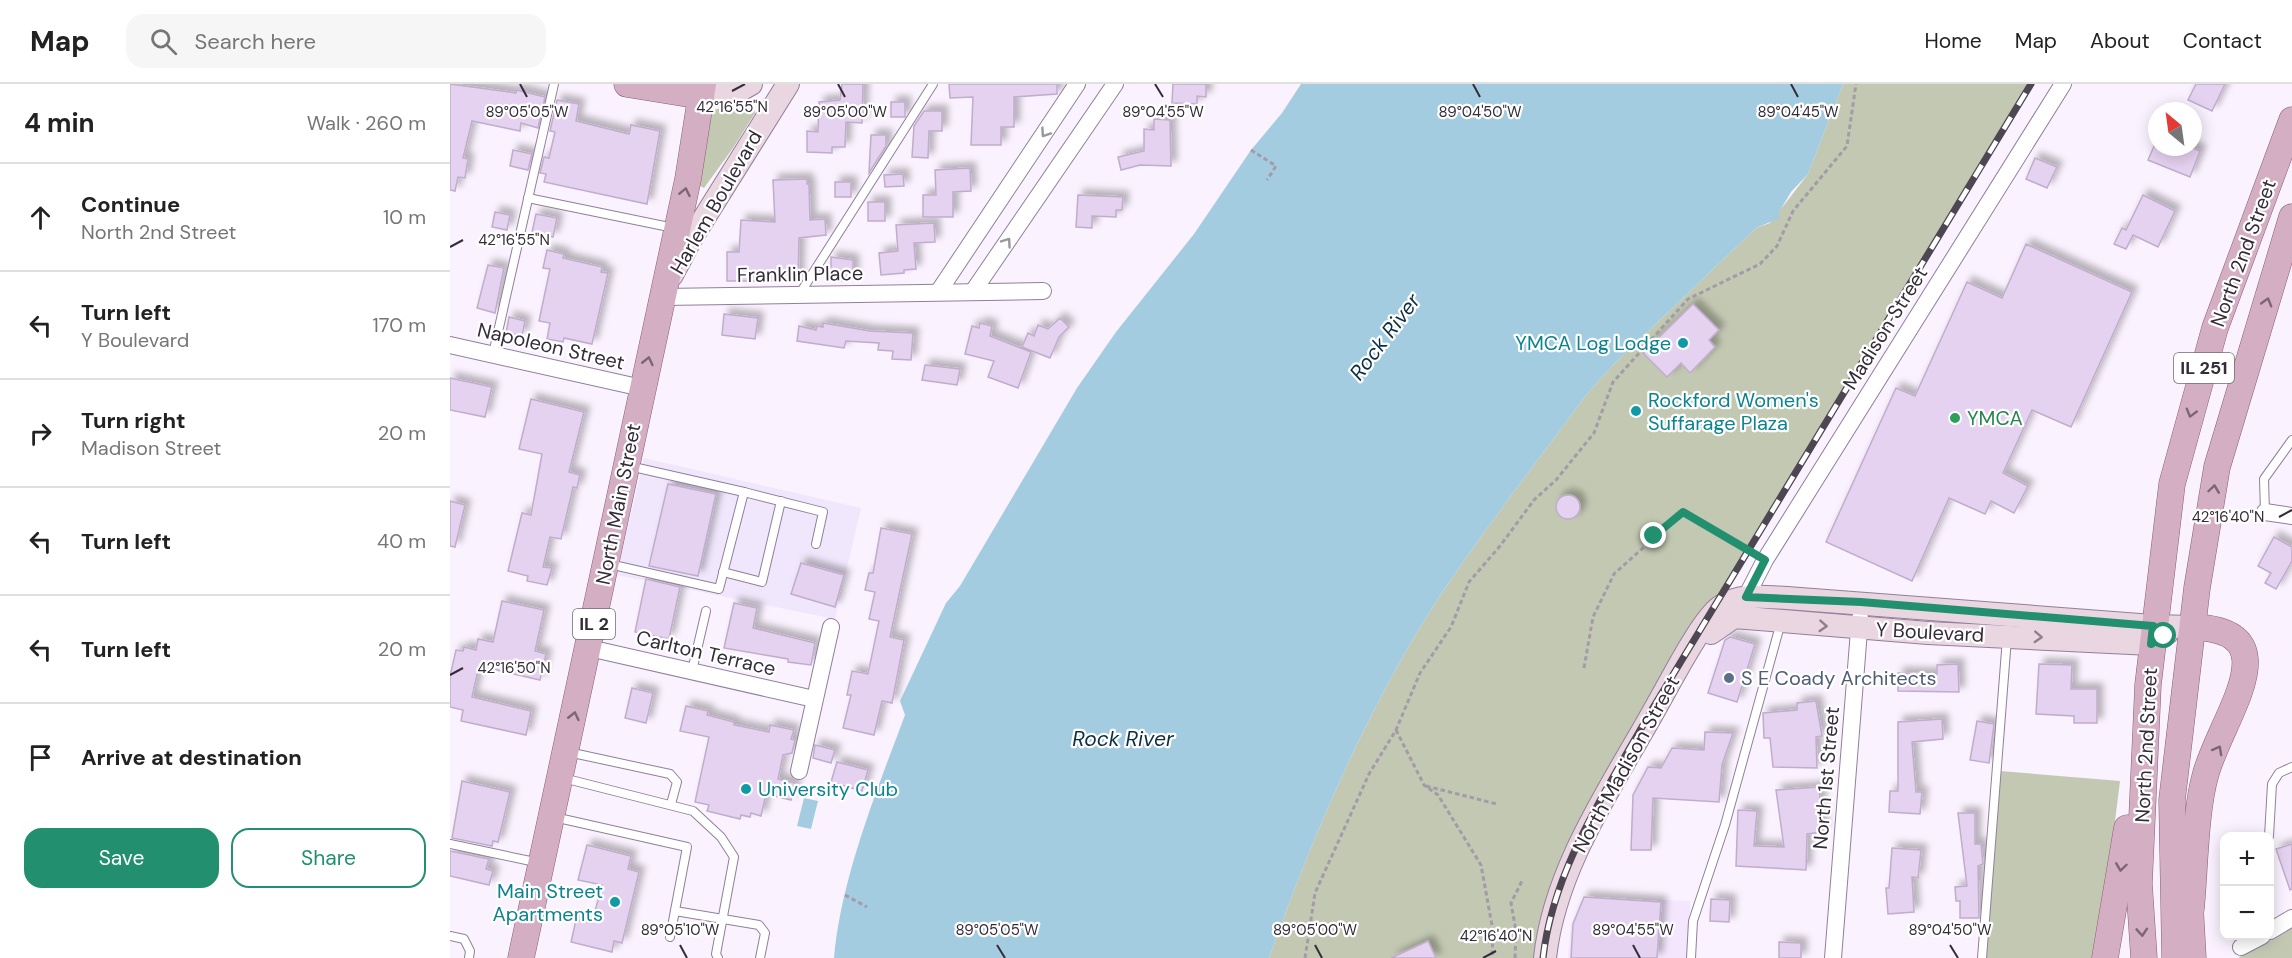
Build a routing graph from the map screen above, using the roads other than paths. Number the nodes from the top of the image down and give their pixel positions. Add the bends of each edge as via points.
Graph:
1 (554, 84) edge
2 (627, 84) edge
3 (788, 84) edge
4 (933, 84) edge
5 (1077, 84) edge
6 (1115, 84) edge
7 (2063, 84) edge
8 (749, 86) edge
9 (702, 90) edge
10 (771, 108) junction
11 (2292, 120) edge
12 (528, 198) junction
13 (2292, 217) edge
14 (677, 228) junction
15 (974, 290) junction
16 (939, 291) junction
17 (1043, 291) dead end
18 (664, 294) junction
19 (798, 296) junction
20 (450, 345) edge
21 (493, 354) junction
22 (642, 388) junction
23 (2292, 440) edge
24 (626, 465) junction
25 (744, 492) junction
26 (781, 501) junction
27 (2265, 512) joint
28 (2292, 516) edge
29 (816, 544) dead end
30 (606, 564) junction
31 (723, 572) junction
32 (1746, 597) junction
33 (1861, 602) junction
34 (1784, 610) junction
35 (706, 611) dead end
36 (2009, 625) junction
37 (831, 627) dead end
38 (1859, 628) junction
39 (2168, 631) junction
40 (1690, 647) junction
41 (589, 648) junction
42 (692, 671) junction
43 (2148, 685) junction
44 (814, 699) junction
45 (566, 751) junction
46 (2292, 767) edge
47 (799, 771) dead end
48 (560, 777) junction
49 (671, 804) junction
50 (551, 816) junction
51 (2269, 832) edge
52 (450, 844) edge
53 (541, 863) junction
54 (2191, 909) junction
55 (675, 911) junction
56 (722, 918) junction
57 (2292, 918) edge
58 (2274, 929) edge
59 (450, 936) edge
60 (670, 937) dead end
61 (469, 958) edge
62 (521, 958) edge
63 (718, 958) edge
64 (760, 958) edge
65 (1545, 958) edge
66 (1691, 958) edge
67 (1833, 958) edge
68 (1982, 958) edge
69 (2105, 958) edge
70 (2144, 958) edge
71 (2175, 958) edge
72 (2193, 958) edge

1 - 12 lane
2 - 9 main road
3 - 10 street, Harlem Boulevard
4 - 19 lane
5 -> 16 street
15 -> 6 street
7 - 32 street, Madison Street via 1765,560
8 - 9 street via 737,92
8 - 10 street
14 -> 9 main road, North Main Street / IL 2
10 - 18 street, Harlem Boulevard via 691,239
11 -> 39 main road, North 2nd Street / IL 251 via 2215,328 2172,484
12 - 14 lane
12 - 21 lane
39 -> 13 main road, North 2nd Street / IL 251 via 2197,588 2217,467
14 - 18 main road, North Main Street / IL 2
15 - 16 street, Franklin Place
15 - 17 street, Franklin Place
16 - 19 street, Franklin Place
18 - 19 street, Franklin Place
22 -> 18 main road, North Main Street / IL 2
20 - 21 street, Napoleon Street
21 - 22 street, Napoleon Street
22 - 24 main road, North Main Street / IL 2
23 - 27 lane via 2264,479
24 - 25 lane
24 - 30 main road, North Main Street / IL 2
25 - 26 lane
25 - 31 lane
26 - 29 lane via 823,512
26 - 31 lane via 762,582
27 - 28 street
30 - 31 lane via 719,589
30 - 41 main road, North Main Street / IL 2
32 - 34 street, Y Boulevard
32 - 40 street, North Madison Street via 1720,607
33 - 34 street, Y Boulevard
33 - 36 street, Y Boulevard
33 - 38 street, North 1st Street
34 -> 38 street, Y Boulevard
34 - 40 street, Y Boulevard via 1734,617
34 - 66 lane via 1725,825 1694,921
35 - 42 lane
36 - 38 street, Y Boulevard
36 - 39 street, Y Boulevard
36 - 68 lane
37 - 44 street
38 - 67 street, North 1st Street
39 - 43 main road, North 2nd Street / IL 251
39 - 54 main road via 2199,664 2187,865
54 -> 39 main road via 2207,770 2257,682 2262,660 2257,647 2238,632
39 - 71 main road, North 2nd Street / IL 251
40 - 65 street, North Madison Street via 1571,866 1555,909
41 - 42 street, Carlton Terrace
45 -> 41 main road, North Main Street / IL 2
42 - 44 street, Carlton Terrace
43 -> 69 main road
43 -> 70 main road, North 2nd Street / IL 251 via 2139,884
44 - 47 street
45 - 48 main road, North Main Street / IL 2
45 - 49 lane via 670,774 677,782
46 - 51 lane via 2279,773 2272,784
48 - 49 lane
48 - 50 main road, North Main Street / IL 2
49 - 56 lane via 693,811 721,837 734,857
50 - 53 main road, North Main Street / IL 2
50 - 55 lane via 687,847
52 - 53 lane
53 - 62 main road, North Main Street / IL 2
54 - 72 main road
55 - 56 lane
55 - 60 lane
56 - 63 lane
56 - 64 lane via 759,924 765,933
57 - 58 street
59 - 61 lane via 464,939

